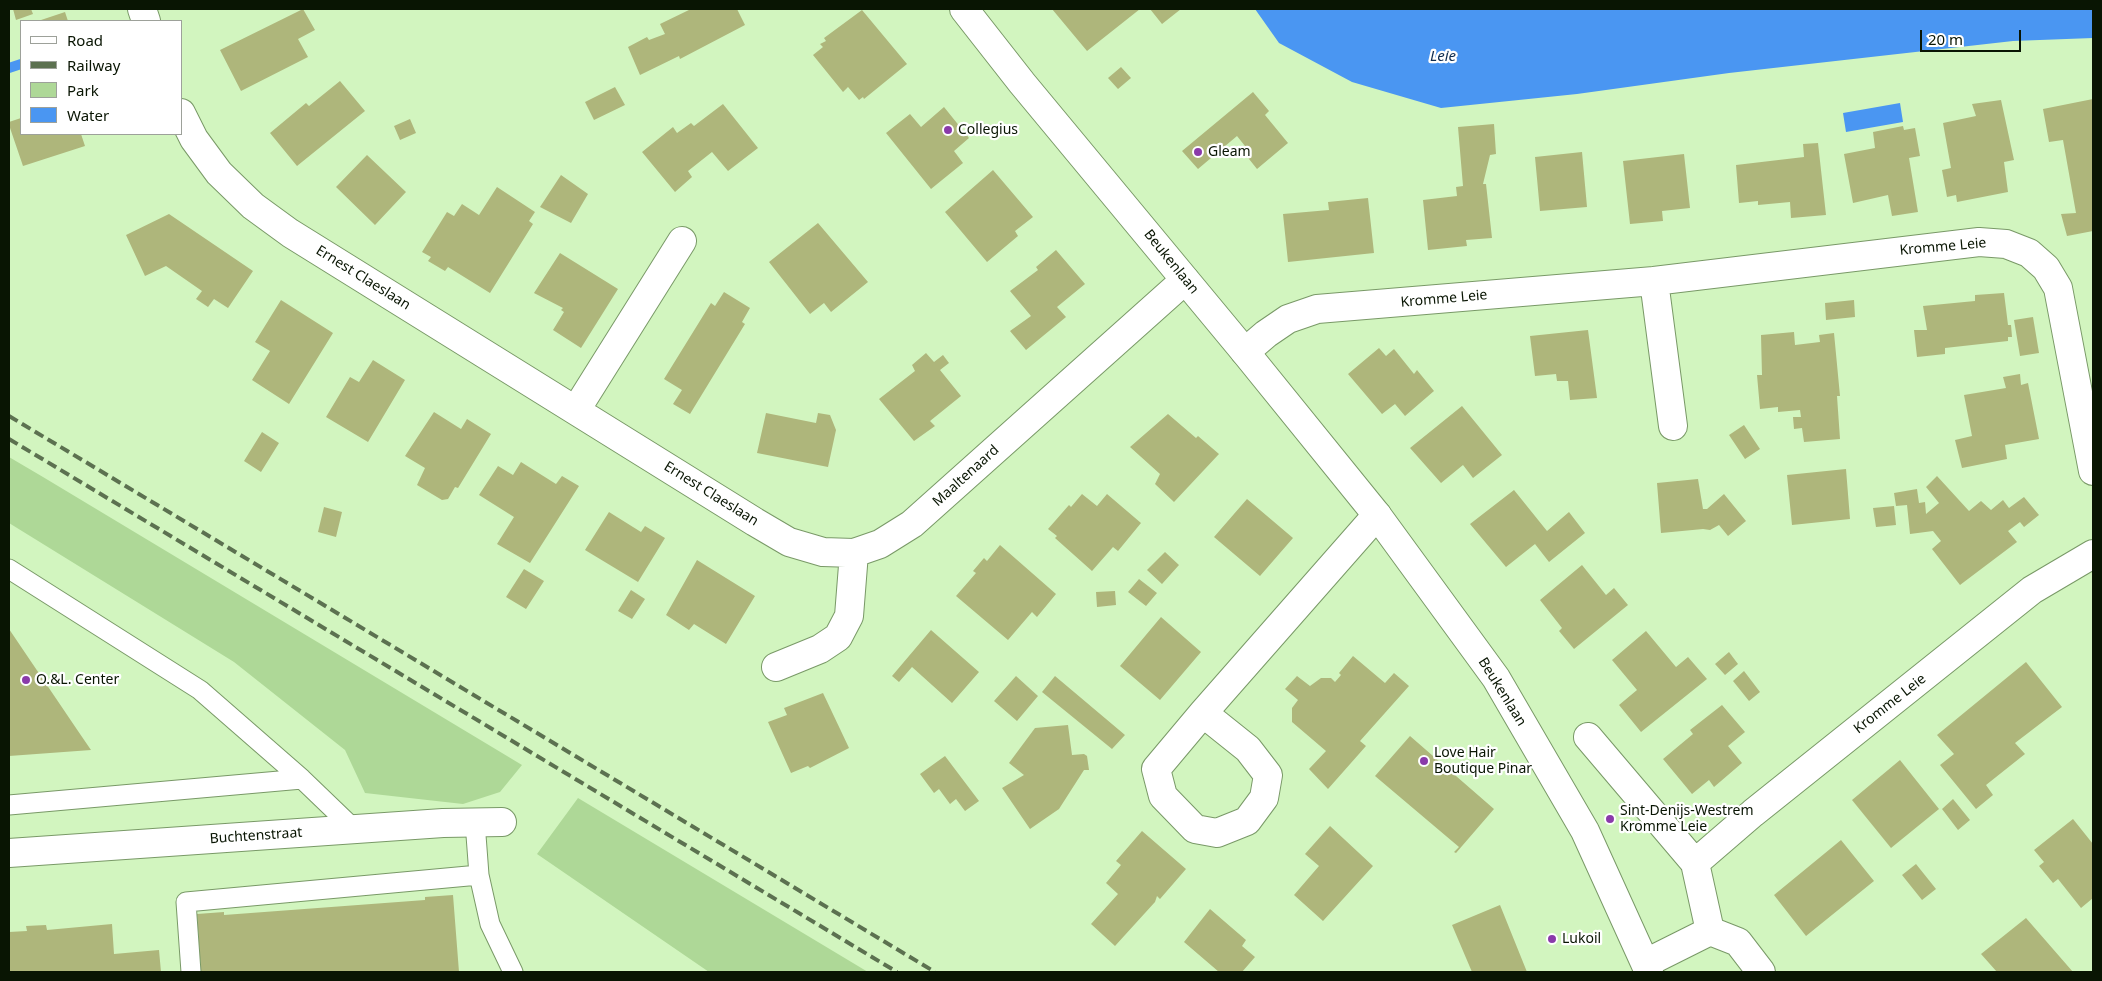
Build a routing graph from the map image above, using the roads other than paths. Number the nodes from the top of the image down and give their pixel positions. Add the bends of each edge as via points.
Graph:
1 (964, 9) edge
2 (182, 115) edge
3 (682, 241) dead end
4 (1185, 280) junction
5 (1654, 281) junction
6 (1246, 352) junction
7 (576, 410) junction
8 (1674, 426) dead end
9 (2093, 471) edge
10 (1377, 515) junction
11 (854, 554) junction
12 (2093, 554) edge
13 (9, 569) edge
14 (776, 667) dead end
15 (1203, 713) dead end
16 (1588, 737) dead end
17 (302, 779) junction
18 (9, 805) edge
19 (475, 822) junction
20 (502, 822) dead end
21 (354, 829) junction
22 (9, 853) edge
23 (1695, 864) junction
24 (478, 875) junction
25 (1710, 931) junction
26 (1647, 968) edge
27 (191, 972) edge
28 (513, 972) edge
29 (1761, 972) edge

1 - 4 street, Beukenlaan
2 - 7 street, Ernest Claeslaan via 194,139 219,173 253,206 290,233
3 - 7 street
4 - 6 street, Beukenlaan
4 - 11 street, Maaltenaard via 912,524 880,544
5 - 6 street, Kromme Leie via 1317,310 1288,319
5 - 8 street
5 - 9 street, Kromme Leie via 1979,242 2006,244 2029,253 2046,268 2058,288
6 - 10 street, Beukenlaan
7 - 11 street, Ernest Claeslaan via 789,542 822,552
10 - 15 street
10 - 26 street, Beukenlaan via 1496,678 1585,831
11 - 14 street via 849,616 838,637 820,649
12 - 23 street, Kromme Leie via 2032,590 1753,813
13 - 17 lane via 200,690
16 - 23 street
17 - 18 lane
17 - 21 lane
19 - 20 street, Buchtenstraat
19 - 21 street, Buchtenstraat
19 - 24 lane
21 - 22 street, Buchtenstraat
23 - 25 street
24 - 27 lane via 186,902
24 - 28 lane via 490,924
25 - 26 street, Beukenlaan
25 - 29 street via 1738,942

